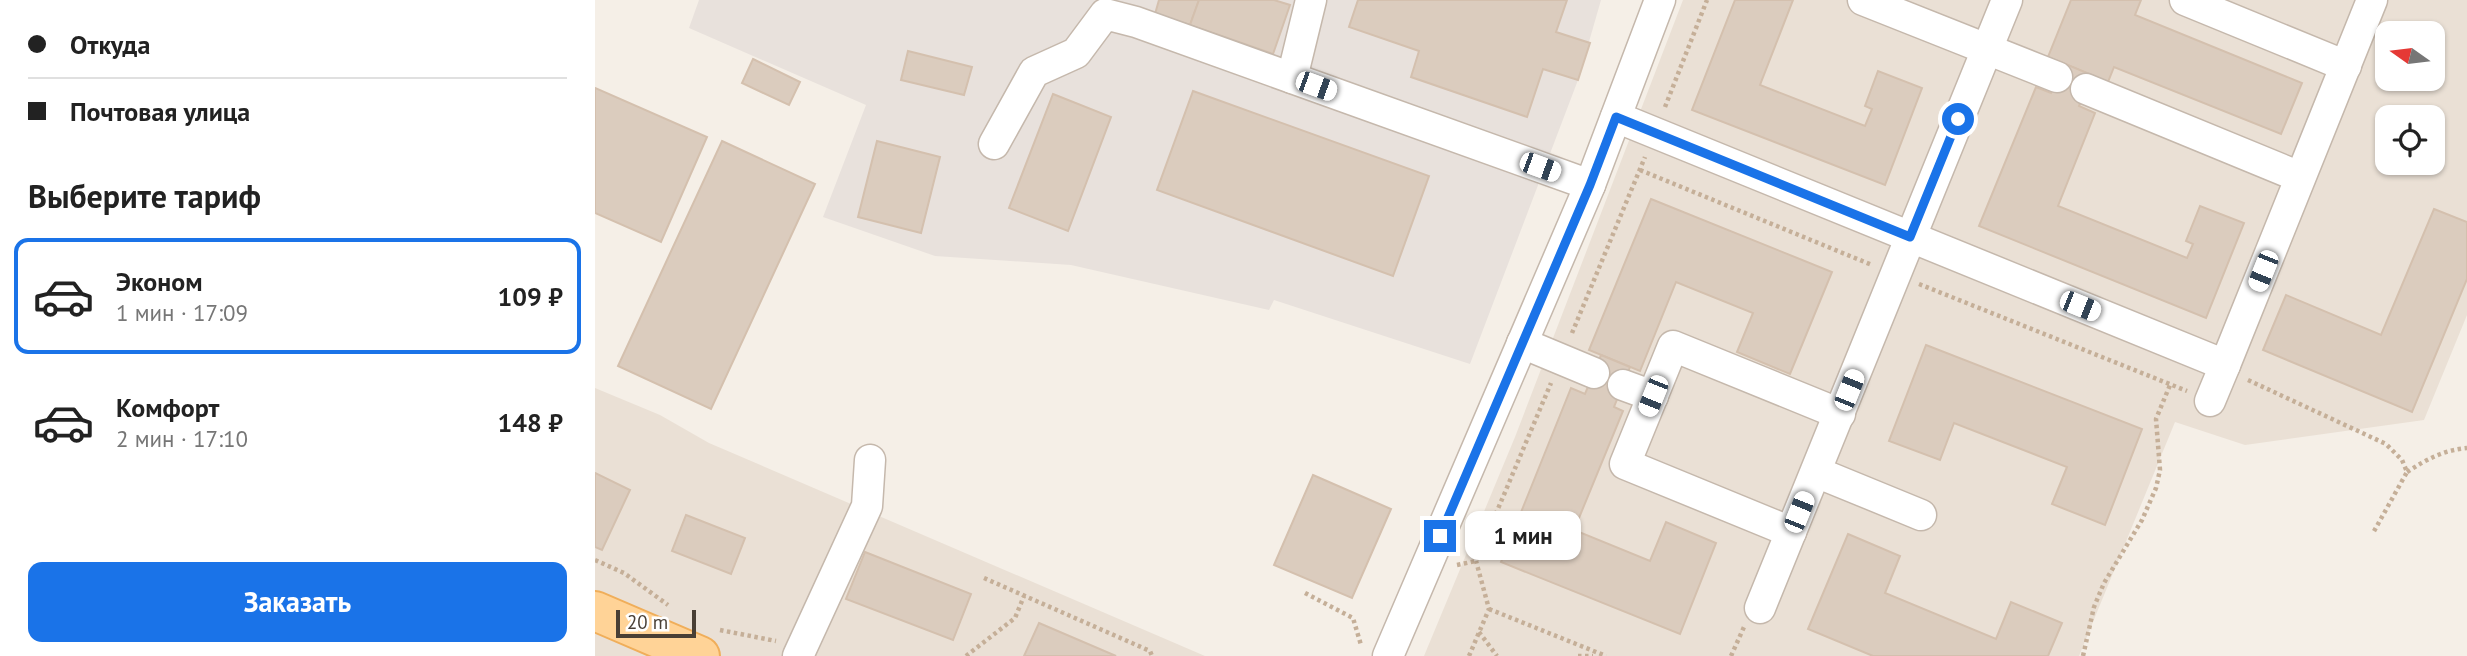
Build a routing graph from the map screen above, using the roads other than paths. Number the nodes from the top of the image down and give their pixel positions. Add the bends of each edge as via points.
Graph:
1 (1311, 0) edge
2 (1660, 0) edge
3 (1863, 0) edge
4 (2007, 0) edge
5 (2185, 0) edge
6 (2372, 0) edge
7 (1987, 49) junction
8 (2346, 66) junction
9 (2057, 77) dead end
10 (1291, 78) junction
11 (2086, 89) dead end
12 (1616, 117) junction
13 (994, 144) dead end
14 (2300, 177) junction
15 (1590, 185) junction
16 (1910, 237) junction
17 (1522, 344) junction
18 (2225, 365) junction
19 (1594, 373) dead end
20 (1623, 385) dead end
21 (1653, 396) junction
22 (2210, 401) road end
23 (1840, 414) junction
24 (870, 460) dead end
25 (1816, 472) junction
26 (1921, 515) dead end
27 (1791, 532) junction
28 (1760, 608) dead end
29 (595, 611) edge
30 (706, 641) edge
31 (801, 648) edge
32 (1380, 654) edge

1 - 10 street
2 - 12 street
3 - 7 street
4 - 7 street
5 - 8 street
6 - 8 street
7 - 9 street
7 - 16 street
8 - 14 street
10 - 13 street via 1105,14 1076,52 1034,72
10 - 15 street
11 - 14 street
12 - 15 street
12 - 16 street
14 - 18 street
15 - 17 street
16 - 18 street
16 - 23 street
17 - 19 street
17 - 32 street
18 - 22 street
20 - 21 street
21 - 23 street via 1673,346
21 - 27 street via 1625,464
23 - 25 street
24 - 31 street via 867,506
25 - 26 street
25 - 27 street
27 - 28 street
29 - 30 main road

